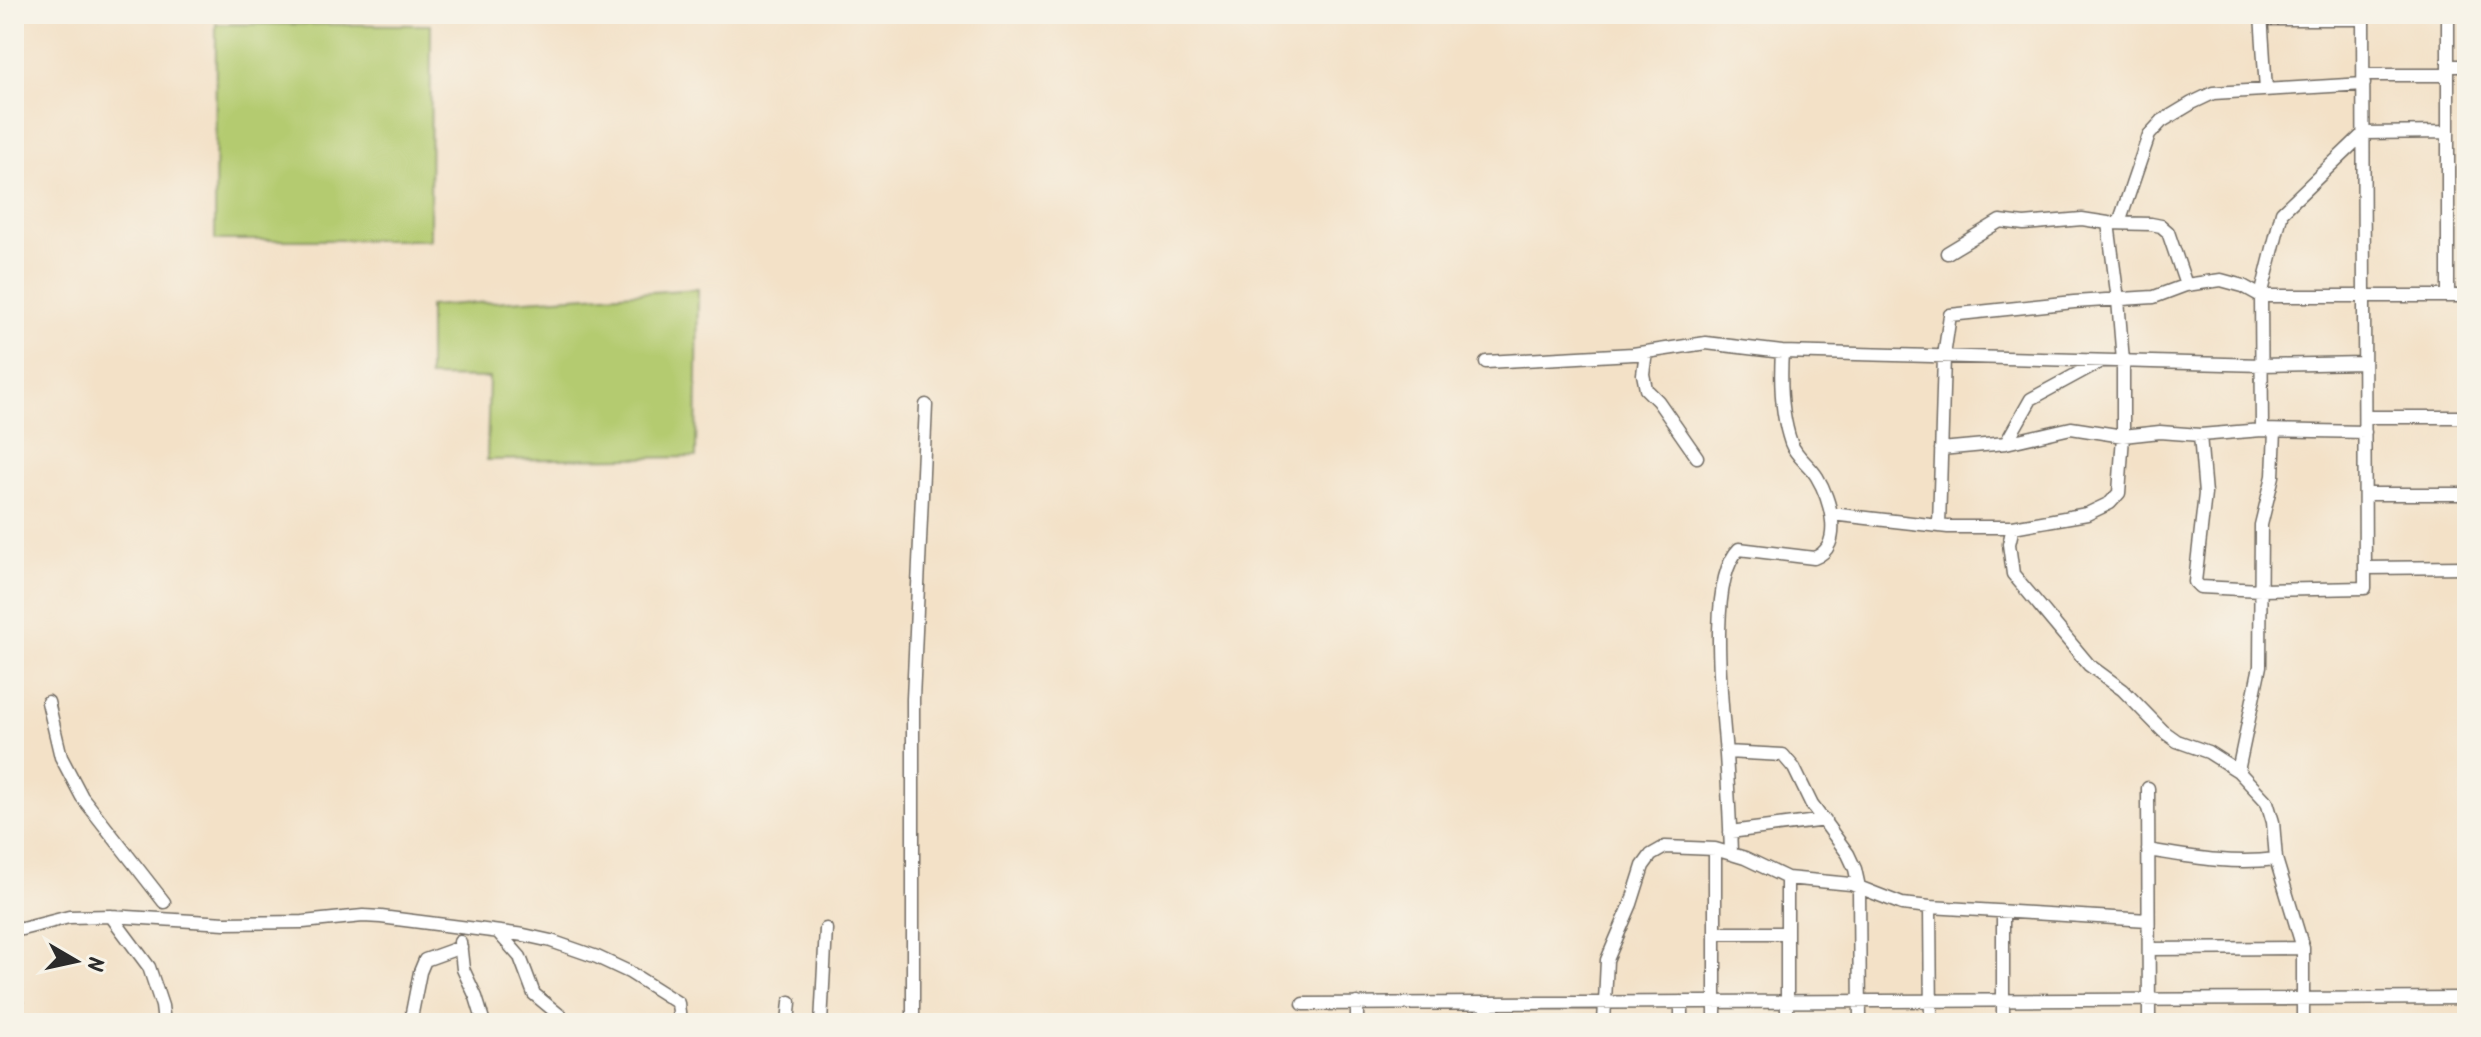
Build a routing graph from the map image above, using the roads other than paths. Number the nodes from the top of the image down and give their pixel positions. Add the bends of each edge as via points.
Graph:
1 (2448, 14) edge
2 (2363, 16) edge
3 (2261, 17) edge
4 (2467, 66) edge
5 (2448, 70) junction
6 (2364, 79) junction
7 (2266, 90) junction
8 (2448, 132) junction
9 (2364, 133) junction
10 (2114, 223) junction
11 (1947, 253) dead end
12 (2186, 285) junction
13 (2261, 296) junction
14 (2364, 296) junction
15 (2448, 296) junction
16 (2467, 296) edge
17 (2118, 300) junction
18 (1646, 352) junction
19 (1782, 352) junction
20 (1944, 356) junction
21 (2102, 360) junction
22 (2123, 361) junction
23 (1486, 362) dead end
24 (2364, 363) junction
25 (2262, 365) junction
26 (926, 405) dead end
27 (2365, 417) junction
28 (2467, 417) edge
29 (2268, 431) junction
30 (2365, 432) junction
31 (2200, 435) junction
32 (2123, 436) junction
33 (2006, 443) junction
34 (1941, 449) junction
35 (1697, 457) dead end
36 (2365, 494) junction
37 (2467, 494) edge
38 (1831, 514) junction
39 (1939, 526) junction
40 (2013, 527) junction
41 (2467, 567) edge
42 (2365, 568) junction
43 (2261, 590) junction
44 (48, 702) dead end
45 (1726, 752) junction
46 (2238, 771) junction
47 (2148, 788) dead end
48 (1825, 820) junction
49 (1730, 832) junction
50 (1715, 849) junction
51 (2148, 850) junction
52 (1731, 853) junction
53 (2276, 859) junction
54 (1787, 878) junction
55 (1859, 887) junction
56 (164, 902) dead end
57 (1930, 907) junction
58 (2003, 912) junction
59 (111, 916) junction
60 (2148, 920) junction
61 (457, 928) junction
62 (826, 929) dead end
63 (14, 931) edge
64 (498, 932) junction
65 (1715, 933) junction
66 (1787, 933) junction
67 (461, 947) junction
68 (2303, 948) junction
69 (2149, 949) junction
70 (14, 962) edge
71 (2467, 998) edge
72 (2149, 999) junction
73 (2303, 999) junction
74 (1931, 1000) junction
75 (2003, 1000) junction
76 (1715, 1001) junction
77 (1787, 1001) junction
78 (1860, 1001) junction
79 (790, 1002) dead end
80 (1604, 1002) junction
81 (1681, 1002) junction
82 (1357, 1003) junction
83 (1487, 1003) junction
84 (1303, 1004) dead end
85 (18, 1023) edge
86 (164, 1023) edge
87 (410, 1023) edge
88 (484, 1023) edge
89 (569, 1023) edge
90 (680, 1023) edge
91 (788, 1023) edge
92 (821, 1023) edge
93 (913, 1023) edge
94 (1357, 1023) edge
95 (1487, 1023) edge
96 (1604, 1023) edge
97 (1681, 1023) edge
98 (1715, 1023) edge
99 (1787, 1023) edge
100 (1860, 1023) edge
101 (1931, 1023) edge
102 (2003, 1023) edge
103 (2149, 1023) edge
104 (2303, 1023) edge

1 - 5 street
2 - 3 street
2 - 6 street
3 - 7 street
4 - 5 street
5 - 6 street
5 - 8 street
6 - 7 street
6 - 9 street
7 - 10 street via 2213,93 2162,121 2149,135
8 - 9 street
8 - 15 street
9 - 13 street via 2282,212
9 - 14 street
10 - 11 street via 2000,221
10 - 12 street via 2151,224 2168,232
10 - 17 street
12 - 13 street via 2221,280
12 - 17 street via 2154,297
13 - 14 street
13 - 25 street
14 - 15 street
14 - 24 street
15 - 16 street
17 - 20 street via 1950,315
17 - 22 street
18 - 19 street via 1706,343
18 - 23 street
18 - 35 street via 1646,389
19 - 20 street
19 - 38 street via 1780,387 1789,439 1816,475
20 - 21 street
20 - 34 street
21 - 22 street
21 - 33 street via 2031,399
22 - 25 street
22 - 32 street
24 - 25 street
24 - 27 street
25 - 29 street
26 - 93 street via 913,699
27 - 28 street
27 - 30 street
29 - 30 street
29 - 31 street
29 - 43 street via 2273,476 2261,525
30 - 36 street
31 - 32 street
31 - 43 street via 2205,494 2195,582 2200,587
32 - 33 street via 2071,428
32 - 40 street via 2119,493 2110,503 2087,514
33 - 34 street
34 - 39 street
36 - 37 street
36 - 42 street
38 - 39 street
38 - 45 street via 1830,547 1822,555 1739,549 1730,564 1720,630
39 - 40 street
40 - 46 street via 2013,574 2079,655 2163,731
41 - 42 street
42 - 43 street via 2365,588
43 - 46 street via 2260,666
44 - 56 street via 61,757 82,797
45 - 48 street via 1783,755
45 - 49 street
46 - 53 street via 2267,802
47 - 51 street
48 - 49 street
48 - 55 street via 1848,854
49 - 52 street
50 - 52 street
50 - 65 street
50 - 80 street via 1665,847 1643,866 1607,960
51 - 53 street via 2218,860
51 - 60 street
52 - 54 street
53 - 68 street
54 - 55 street
54 - 66 street
55 - 57 street via 1902,904
55 - 78 street
57 - 58 street
57 - 74 street
58 - 60 street
58 - 75 street
59 - 61 street via 225,923 363,916
59 - 63 street via 69,917
59 - 86 street via 149,967
60 - 69 street
61 - 64 street
61 - 67 street
62 - 92 street
64 - 89 street via 520,957 534,994
64 - 90 street via 551,941 629,972 678,1003
65 - 66 street
65 - 76 street
66 - 77 street
67 - 87 street via 425,960
67 - 88 street via 463,969
68 - 69 street
68 - 73 street
69 - 72 street
70 - 85 street
71 - 73 street
72 - 73 street
72 - 75 street
72 - 103 street
73 - 104 street
74 - 75 street
74 - 78 street
74 - 101 street
75 - 102 street
76 - 77 street
76 - 81 street
76 - 98 street
77 - 78 street
77 - 99 street
78 - 100 street
79 - 91 street
80 - 81 street
80 - 83 street
80 - 96 street
81 - 97 street
82 - 83 street
82 - 84 street
82 - 94 street
83 - 95 street

